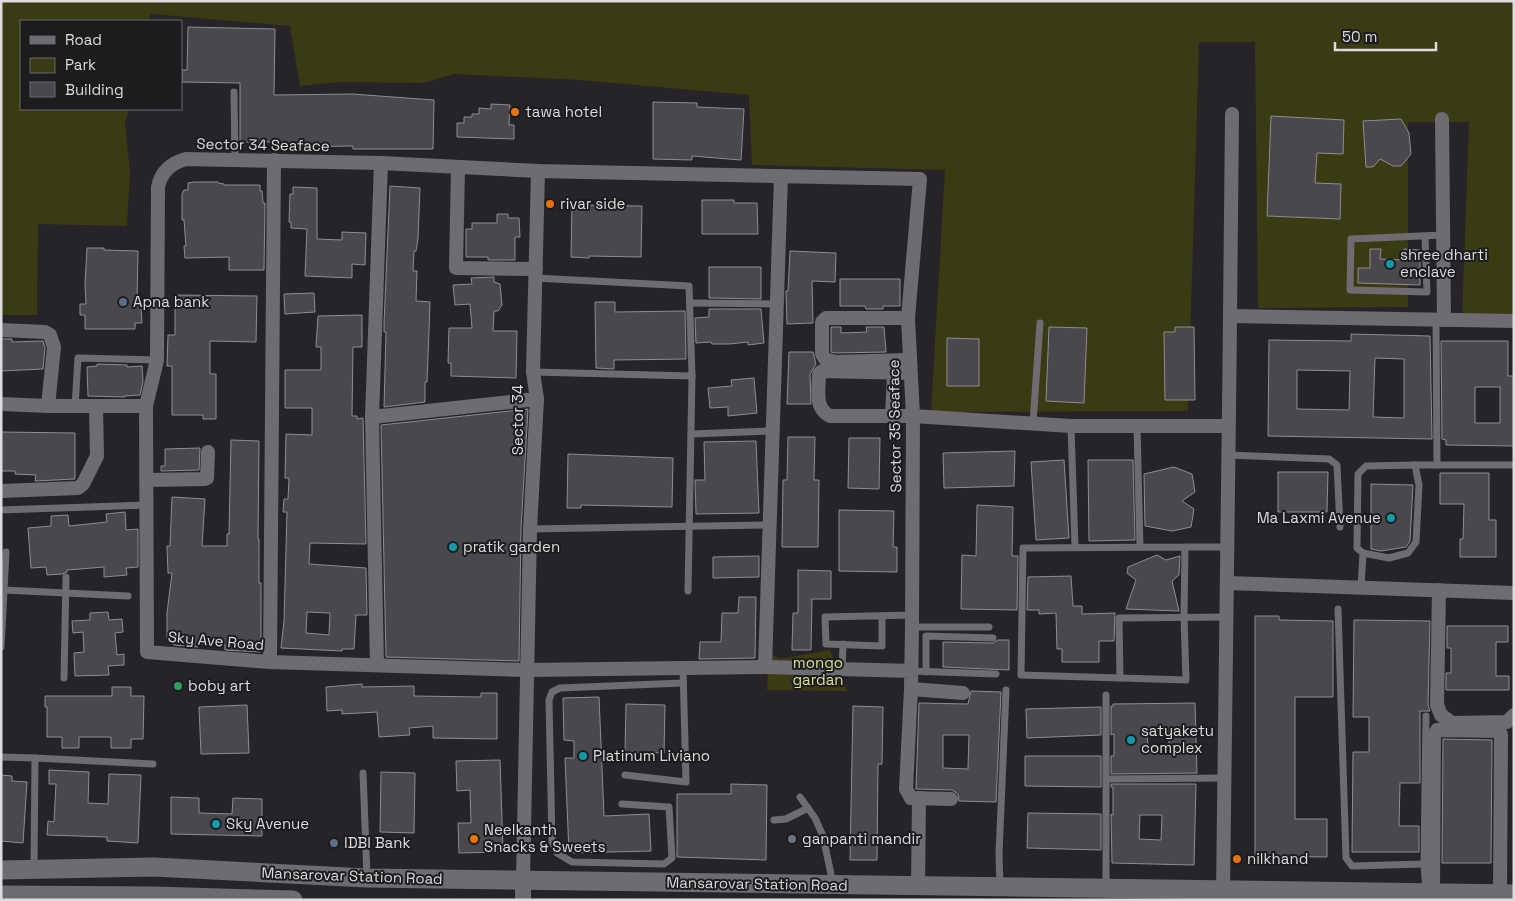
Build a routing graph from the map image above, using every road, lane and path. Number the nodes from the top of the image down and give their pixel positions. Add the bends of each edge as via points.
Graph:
1 (234, 92) dead end
2 (1232, 114) dead end
3 (1442, 119) dead end
4 (235, 160) junction
5 (274, 160) junction
6 (381, 163) junction
7 (458, 167) junction
8 (538, 171) junction
9 (781, 176) junction
10 (1443, 235) junction
11 (1425, 236) junction
12 (536, 273) junction
13 (690, 303) junction
14 (776, 304) junction
15 (1230, 316) junction
16 (908, 318) junction
17 (1440, 320) junction
18 (1514, 321) edge
19 (1040, 323) dead end
20 (1, 330) edge
21 (157, 360) junction
22 (910, 366) junction
23 (534, 372) junction
24 (894, 373) junction
25 (692, 376) junction
26 (537, 399) junction
27 (1, 404) edge
28 (48, 406) junction
29 (75, 406) junction
30 (96, 406) junction
31 (146, 406) junction
32 (892, 416) junction
33 (913, 416) junction
34 (372, 418) junction
35 (1034, 423) junction
36 (1071, 426) junction
37 (1137, 426) junction
38 (1228, 426) junction
39 (772, 431) junction
40 (691, 434) junction
41 (208, 452) dead end
42 (1228, 455) junction
43 (1415, 465) junction
44 (1438, 465) junction
45 (1514, 465) edge
46 (147, 480) junction
47 (1, 491) edge
48 (147, 505) junction
49 (1, 510) edge
50 (690, 525) junction
51 (769, 525) junction
52 (1340, 527) dead end
53 (530, 529) junction
54 (1075, 547) junction
55 (1140, 547) junction
56 (1185, 547) junction
57 (1227, 547) junction
58 (6, 552) dead end
59 (1363, 553) junction
60 (66, 577) dead end
61 (3, 578) edge
62 (1227, 583) junction
63 (1360, 588) junction
64 (4, 590) junction
65 (1439, 590) junction
66 (688, 591) dead end
67 (67, 593) junction
68 (1514, 593) edge
69 (128, 596) dead end
70 (1338, 609) dead end
71 (882, 616) junction
72 (1184, 617) junction
73 (1227, 617) junction
74 (912, 626) junction
75 (989, 627) dead end
76 (2, 635) edge
77 (926, 636) junction
78 (994, 638) dead end
79 (843, 644) junction
80 (1, 647) edge
81 (270, 662) junction
82 (378, 665) junction
83 (765, 667) junction
84 (683, 668) junction
85 (528, 670) junction
86 (842, 670) junction
87 (912, 671) junction
88 (926, 672) junction
89 (996, 674) dead end
90 (64, 678) dead end
91 (1120, 678) junction
92 (683, 683) junction
93 (911, 689) junction
94 (1006, 690) dead end
95 (963, 693) dead end
96 (1106, 695) dead end
97 (1514, 715) edge
98 (1426, 716) dead end
99 (1, 757) edge
100 (35, 758) junction
101 (153, 764) dead end
102 (363, 773) dead end
103 (625, 775) dead end
104 (1225, 778) junction
105 (1106, 779) junction
106 (800, 797) dead end
107 (919, 798) junction
108 (951, 799) dead end
109 (622, 804) dead end
110 (808, 808) junction
111 (774, 820) dead end
112 (1424, 864) junction
113 (154, 867) junction
114 (1, 870) edge
115 (34, 870) junction
116 (367, 878) junction
117 (523, 880) junction
118 (833, 885) junction
119 (918, 886) junction
120 (1000, 888) junction
121 (1106, 889) junction
122 (894, 893) edge
123 (1430, 894) junction
124 (1507, 894) edge
125 (1, 895) edge
126 (1223, 895) edge
127 (153, 896) junction
128 (293, 900) edge
129 (523, 900) edge

1 - 4 lane
2 - 15 street
3 - 10 street
4 - 5 street, Sector 34 Seaface
4 - 21 street, Sector 34 Seaface via 179,161 164,172 160,180
5 - 6 street, Sector 34 Seaface
5 - 81 street
6 - 7 street, Sector 34 Seaface
6 - 34 street
7 - 8 street, Sector 34 Seaface
7 - 12 street via 456,268
8 - 9 street, Sector 35 Seaface
8 - 12 street, Sector 34
9 - 14 street
9 - 16 street, Sector 35 Seaface via 920,180
10 - 11 lane
10 - 17 street
11 - 11 lane via 1351,239 1350,290 1427,292
12 - 13 lane via 689,286
12 - 23 street, Sector 34
13 - 14 lane
13 - 25 lane
14 - 39 street
15 - 17 street
15 - 38 street
16 - 22 street, Sector 35 Seaface
16 - 22 street via 826,318 822,322 822,354 834,362
17 - 18 street
17 - 44 lane
19 - 35 lane
20 - 28 street via 50,335 54,347
21 - 29 lane via 78,358
21 - 31 street, Sector 34 Seaface
22 - 24 street
22 - 33 street, Sector 35 Seaface
23 - 25 lane
23 - 26 street, Sector 34
24 - 32 street
24 - 32 street via 822,371 819,374 819,407 823,412 830,416
25 - 40 lane
26 - 34 street
26 - 53 street, Sector 34
27 - 28 street
28 - 29 street
29 - 30 street
30 - 31 street
30 - 47 street via 97,456 83,484 78,488
31 - 46 street, Sky Ave Road
32 - 33 street
33 - 35 street
33 - 74 street, Sector 35 Seaface
34 - 82 street
35 - 36 street
36 - 37 street
36 - 54 lane
37 - 38 street
37 - 55 lane
38 - 42 street
39 - 40 lane
39 - 51 street
40 - 50 lane
41 - 46 street via 205,479
42 - 52 lane via 1329,459 1337,465
42 - 57 street
43 - 44 lane
43 - 59 lane via 1419,485 1416,542 1408,553 1389,558
43 - 59 lane via 1366,466 1358,474 1357,548
44 - 45 lane
46 - 48 street, Sky Ave Road
48 - 49 lane
48 - 81 street, Sky Ave Road via 147,652
50 - 51 lane
50 - 53 lane
50 - 66 lane
51 - 83 street
53 - 85 street, Sector 34
54 - 55 lane
54 - 91 lane via 1023,548 1021,675
55 - 56 lane
56 - 57 lane
56 - 72 lane
57 - 62 street
58 - 61 lane
59 - 63 lane
60 - 67 lane
61 - 64 lane
62 - 63 street
62 - 73 street
63 - 65 street
64 - 67 lane
64 - 76 lane
65 - 68 street
65 - 97 street via 1437,706 1441,715 1452,723 1507,722
67 - 69 lane
67 - 90 lane
70 - 112 lane via 1346,858 1352,866
71 - 74 lane
71 - 79 lane via 882,646
71 - 79 lane via 825,617 826,644
72 - 73 lane
72 - 91 lane via 1120,618
72 - 91 lane via 1186,680
73 - 104 street
74 - 75 lane
74 - 77 lane
74 - 87 street, Sector 35 Seaface
76 - 80 lane
77 - 78 lane
77 - 88 lane
79 - 86 lane
81 - 82 street, Sky Ave Road
82 - 85 street, Sky Ave Road
83 - 84 street
83 - 86 street
84 - 85 street
84 - 92 lane
85 - 117 street, Sector 34
86 - 87 street
87 - 88 lane
87 - 93 street, Sector 35 Seaface
88 - 89 lane
92 - 103 lane via 686,782
92 - 109 lane via 560,688 552,692 549,700 552,842 557,852 572,862 664,864 672,858 670,807
93 - 95 street
93 - 107 street, Sector 35 Seaface via 906,789 911,798
94 - 120 lane
96 - 105 lane
98 - 112 lane
99 - 100 lane
100 - 101 lane
100 - 115 lane
102 - 116 lane
104 - 105 lane
104 - 126 street
105 - 121 lane
106 - 110 lane
107 - 108 street
107 - 119 street
110 - 111 lane via 786,819
110 - 118 lane via 822,836
112 - 123 lane
113 - 115 main road, Mansarovar Station Road
113 - 116 main road, Mansarovar Station Road
113 - 127 main road
114 - 115 main road, Mansarovar Station Road
116 - 117 main road, Mansarovar Station Road
117 - 118 main road, Mansarovar Station Road
117 - 129 street
118 - 122 main road, Mansarovar Station Road
119 - 120 main road, Mansarovar Station Road
119 - 122 main road, Mansarovar Station Road
120 - 121 main road, Mansarovar Station Road
121 - 126 main road, Mansarovar Station Road
123 - 124 main road, Mansarovar Station Road
123 - 124 street via 1434,734 1437,730 1498,731 1501,734
123 - 126 main road, Mansarovar Station Road
125 - 127 main road, Mansarovar Station Road
127 - 128 main road, Mansarovar Station Road

